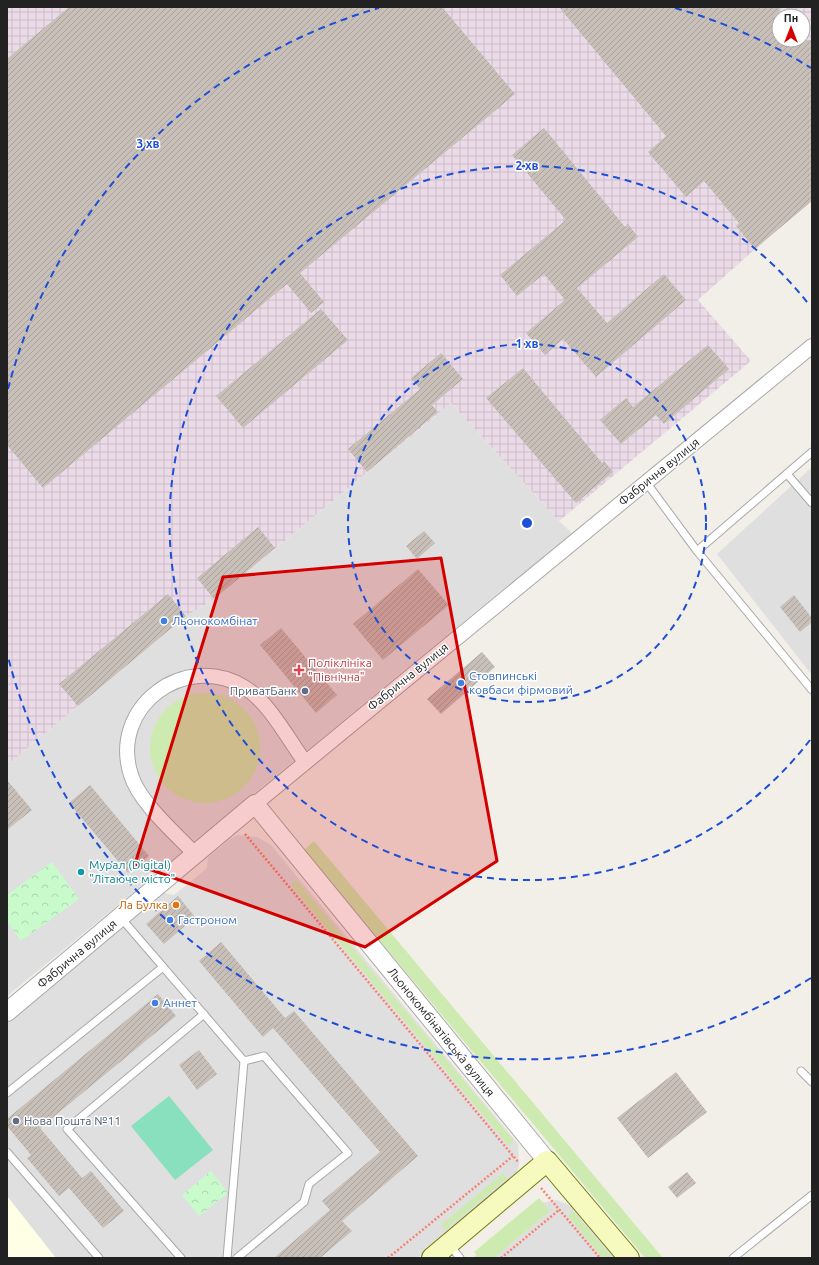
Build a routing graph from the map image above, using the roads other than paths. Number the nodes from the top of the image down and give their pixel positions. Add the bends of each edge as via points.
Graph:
1 (812, 346) edge
2 (812, 452) edge
3 (787, 474) junction
4 (646, 482) junction
5 (812, 504) edge
6 (697, 551) junction
7 (812, 690) edge
8 (305, 762) junction
9 (255, 804) junction
10 (195, 854) junction
11 (121, 918) junction
12 (163, 967) junction
13 (7, 1012) edge
14 (204, 1014) junction
15 (244, 1061) junction
16 (802, 1071) dead end
17 (812, 1082) edge
18 (7, 1093) edge
19 (7, 1152) edge
20 (547, 1161) junction
21 (812, 1195) edge
22 (455, 1251) edge
23 (99, 1258) edge
24 (181, 1258) edge
25 (227, 1258) edge
26 (237, 1258) edge
27 (432, 1258) edge
28 (628, 1258) edge
29 (734, 1258) edge

1 - 4 street, Фабрична вулиця
2 - 3 lane
3 - 5 lane
3 - 6 lane
4 - 6 lane
4 - 8 street, Фабрична вулиця
6 - 7 lane
8 - 9 street, Фабрична вулиця
8 - 10 street via 265,705 234,681 207,675 194,676 157,691 147,700 133,722 127,748 129,768 143,798
9 - 10 street, Фабрична вулиця
9 - 20 street, Льонокомбінатівська вулиця
10 - 11 street, Фабрична вулиця
11 - 12 lane
11 - 13 street, Фабрична вулиця
12 - 14 lane
12 - 18 lane
14 - 15 lane
14 - 24 lane via 67,1128
15 - 25 lane
15 - 26 lane via 264,1056 348,1153 309,1184 304,1202
16 - 17 lane
19 - 23 lane
20 - 22 main road
20 - 28 main road, Льонокомбінатівська вулиця
21 - 29 lane
22 - 27 main road

